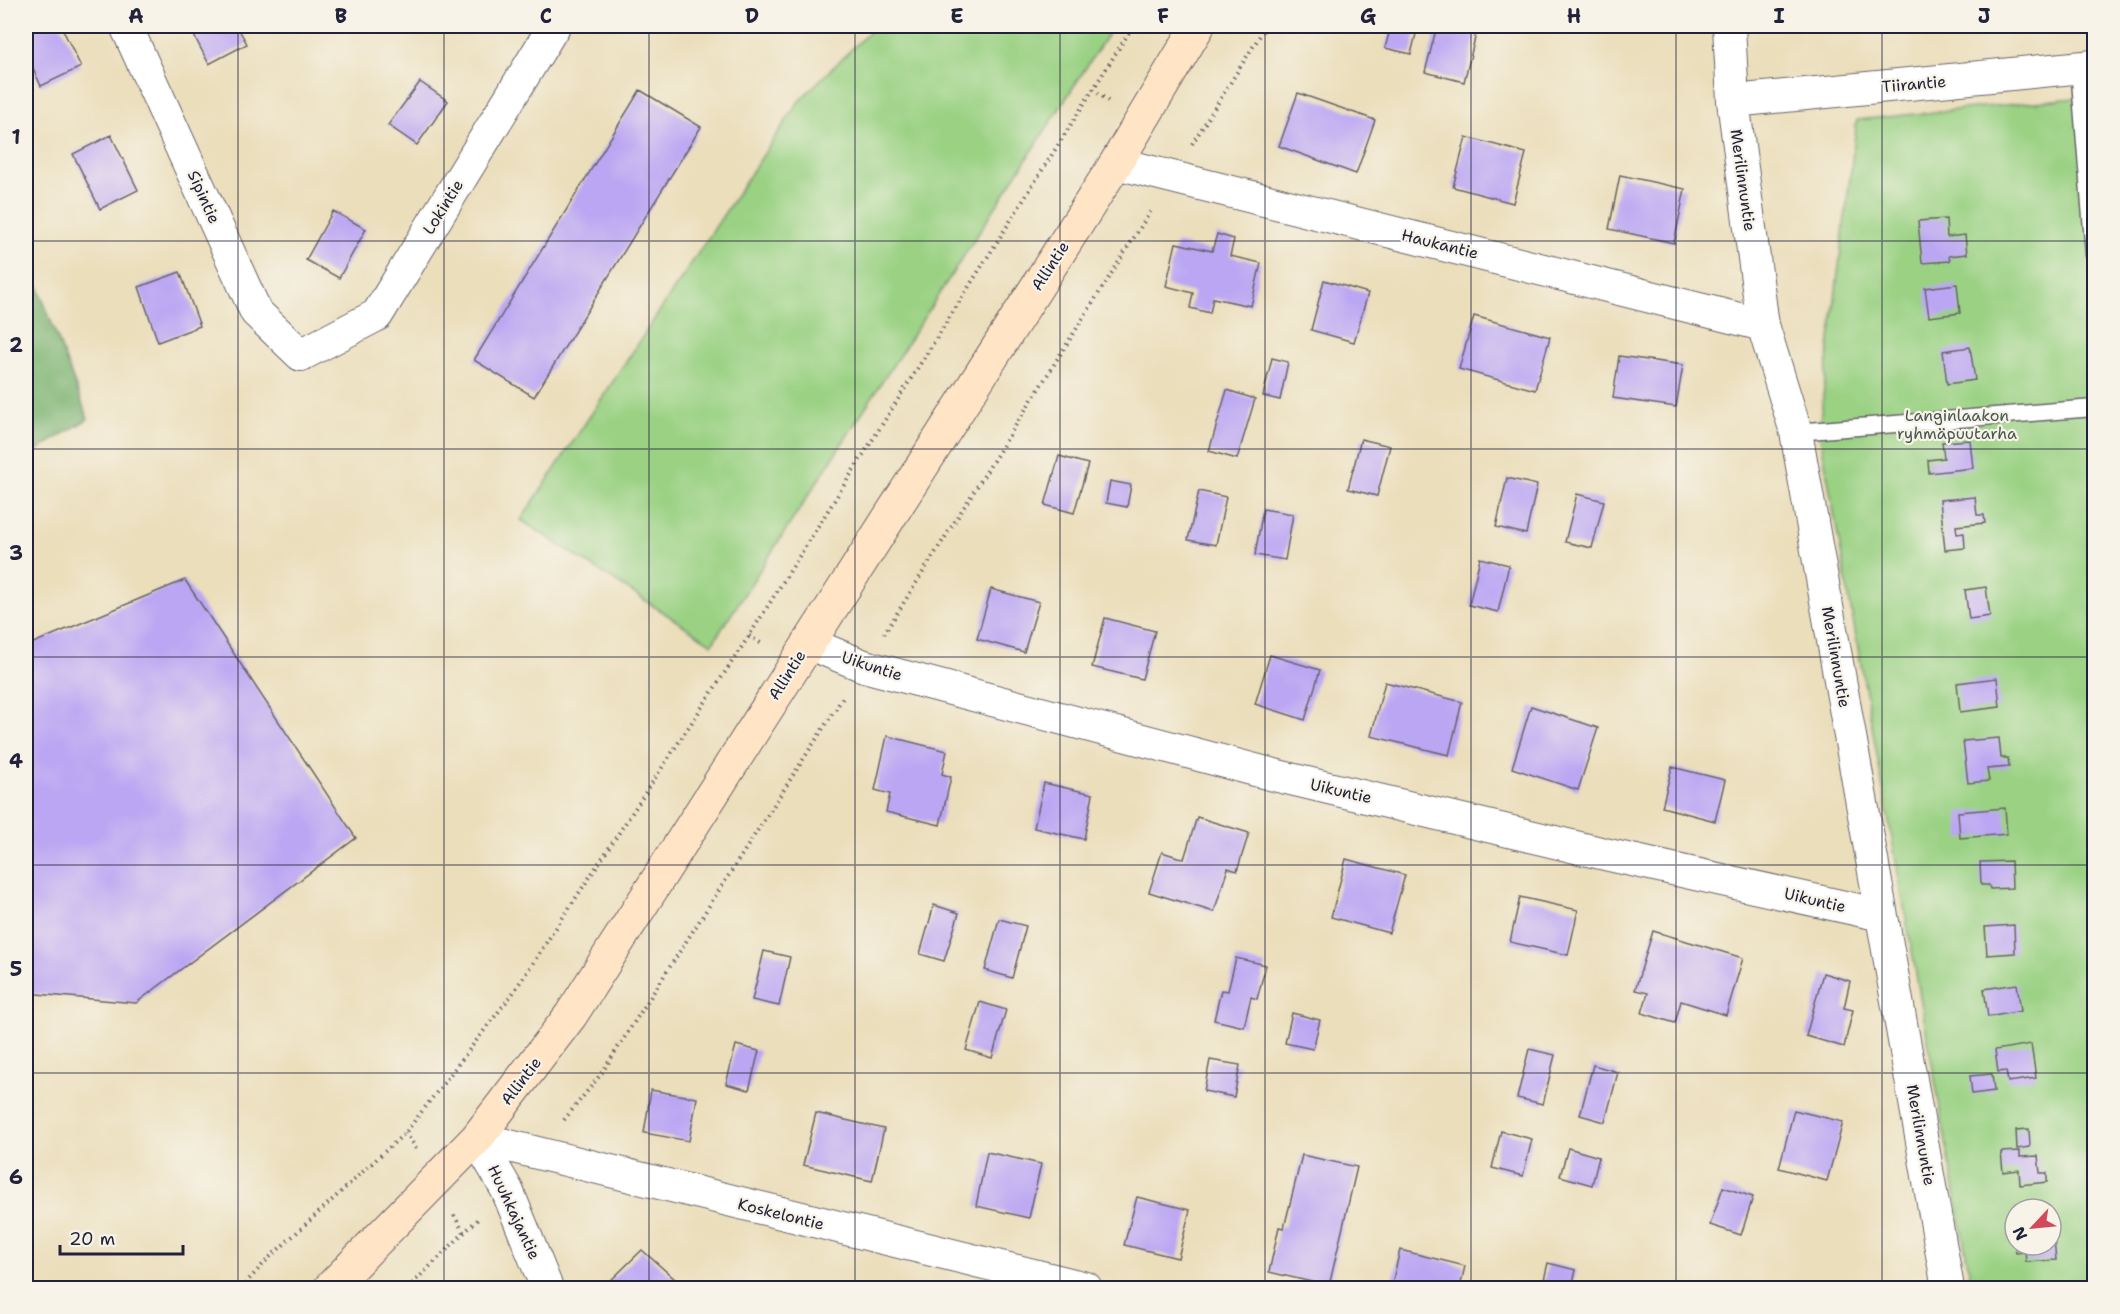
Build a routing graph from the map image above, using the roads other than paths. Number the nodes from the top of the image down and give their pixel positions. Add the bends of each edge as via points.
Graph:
1 (126, 26) edge
2 (554, 26) edge
3 (1198, 26) edge
4 (1729, 26) edge
5 (2086, 67) edge
6 (1733, 101) junction
7 (1116, 163) junction
8 (2094, 255) edge
9 (1763, 326) junction
10 (301, 355) joint
11 (2094, 408) edge
12 (1796, 432) junction
13 (808, 643) junction
14 (1881, 915) junction
15 (477, 1138) junction
16 (330, 1288) edge
17 (547, 1288) edge
18 (1086, 1288) edge
19 (1948, 1288) edge

1 - 10 street, Sipintie via 256,312
2 - 10 street, Lokintie via 377,315
3 - 7 street, Allintie
4 - 6 street, Merilinnuntie
5 - 6 street, Tiirantie
5 - 8 lane
6 - 9 street, Merilinnuntie
7 - 9 street, Haukantie
7 - 13 street, Allintie
9 - 12 street, Merilinnuntie
11 - 12 lane
12 - 14 street, Merilinnuntie
13 - 14 street, Uikuntie via 864,666 1278,776
13 - 15 street, Allintie via 571,1015
14 - 19 street, Merilinnuntie
15 - 16 street, Allintie
15 - 17 street, Huuhkajantie via 507,1190
15 - 18 street, Koskelontie

